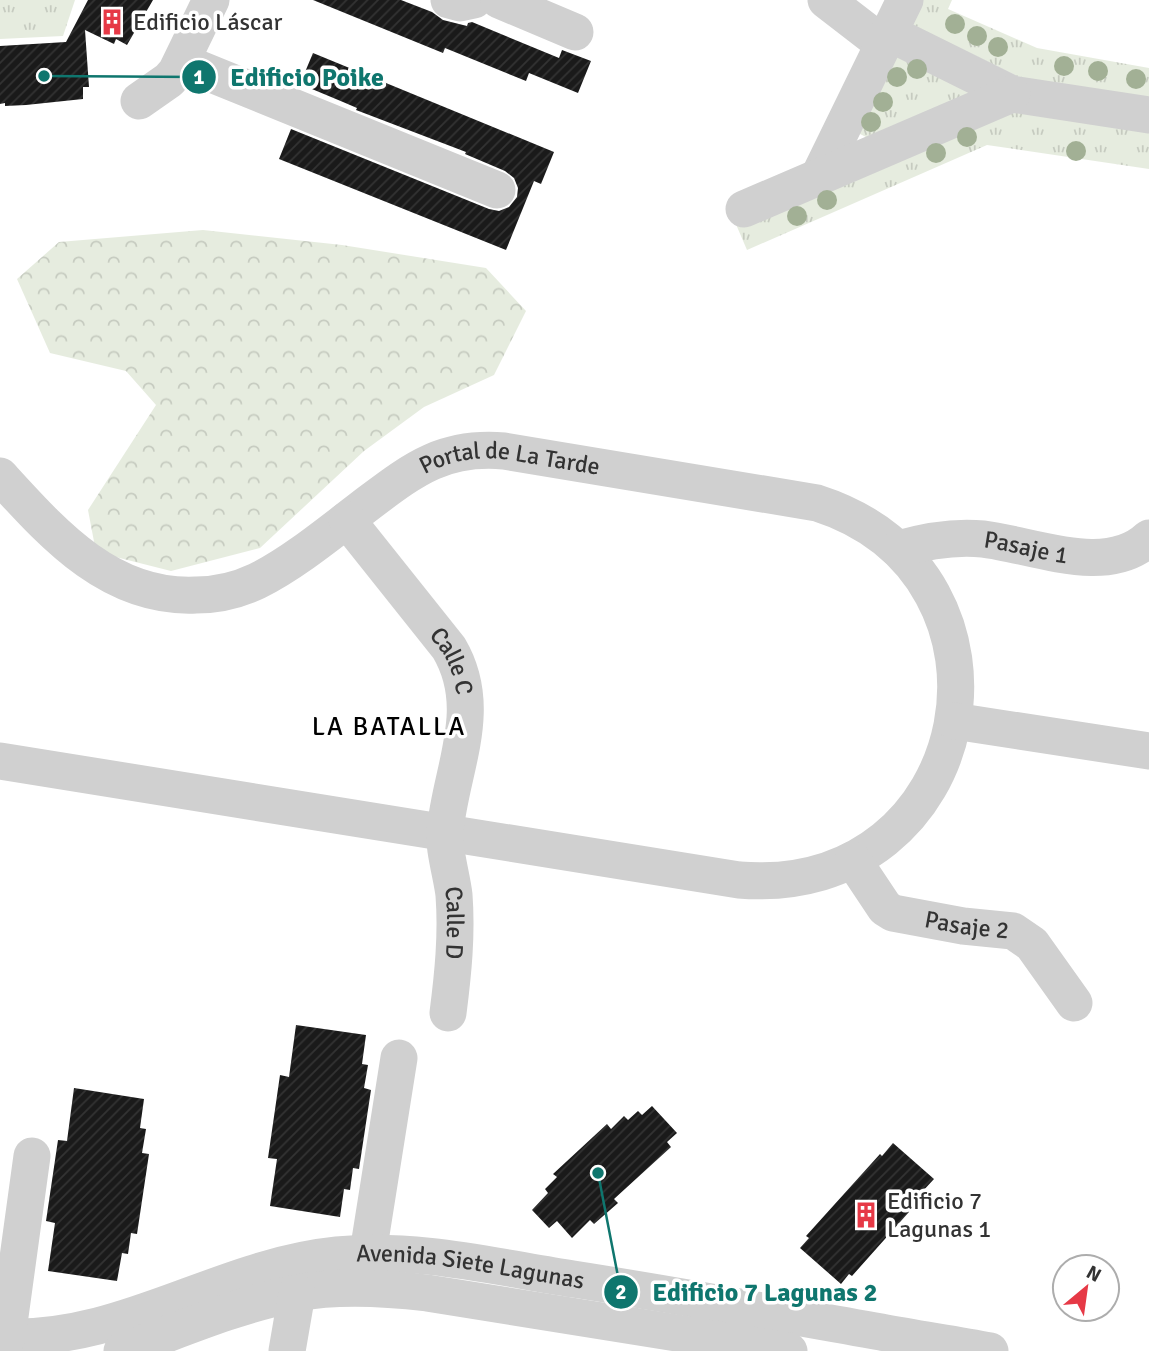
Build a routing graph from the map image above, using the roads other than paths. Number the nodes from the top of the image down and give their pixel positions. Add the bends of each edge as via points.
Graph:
1 (211, 0) edge
2 (450, 0) edge
3 (474, 0) edge
4 (499, 0) edge
5 (825, 0) edge
6 (905, 0) edge
7 (575, 32) dead end
8 (886, 38) junction
9 (182, 62) junction
10 (1012, 94) junction
11 (139, 101) dead end
12 (1149, 115) edge
13 (820, 174) junction
14 (497, 190) dead end
15 (744, 209) dead end
16 (0, 476) edge
17 (347, 520) junction
18 (1149, 538) edge
19 (898, 549) junction
20 (954, 721) junction
21 (1149, 751) edge
22 (0, 761) edge
23 (444, 834) junction
24 (853, 860) junction
25 (1074, 1003) dead end
26 (448, 1013) dead end
27 (399, 1058) dead end
28 (32, 1156) dead end
29 (368, 1254) junction
30 (460, 1261) junction
31 (297, 1293) junction
32 (681, 1296) junction
33 (455, 1297) junction
34 (4, 1338) edge
35 (661, 1341) edge
36 (68, 1342) edge
37 (122, 1351) edge
38 (287, 1351) edge
39 (789, 1351) edge
40 (990, 1351) edge

1 - 9 street
2 - 3 street
4 - 7 street
5 - 8 street
6 - 8 street
8 - 10 street
8 - 13 street
9 - 11 street via 169,80
9 - 14 street
10 - 12 street
10 - 13 street
13 - 15 street
16 - 17 street, Portal de La Tarde via 57,536 98,568 136,587 178,596 219,594 258,580
17 - 19 street, Portal de La Tarde via 421,466 453,454 484,450 817,503 860,520
17 - 23 street, Calle C via 440,636 462,675 466,720
18 - 19 street, Pasaje 1 via 1134,550 1105,559 984,540 939,540
19 - 20 street, Portal de La Tarde via 933,596 944,623 955,671
20 - 21 street
20 - 24 street, Portal de La Tarde via 941,764 919,803 889,836
22 - 23 street, Portal de La Tarde
23 - 24 street, Portal de La Tarde via 763,882 809,877
23 - 26 street, Calle D via 455,923
24 - 25 street, Pasaje 2 via 893,914 1022,936
27 - 29 street
28 - 34 street
29 - 30 street, Avenida Siete Lagunas
29 - 36 street, Avenida Siete Lagunas via 338,1255 245,1274
30 - 32 street, Avenida Siete Lagunas
30 - 33 street
31 - 33 street, Avenida Siete Lagunas via 368,1288
31 - 37 street, Avenida Siete Lagunas
31 - 38 street
32 - 35 street
32 - 40 street, Avenida Siete Lagunas
33 - 35 street, Avenida Siete Lagunas
34 - 36 street, Avenida Siete Lagunas
35 - 39 street, Avenida Siete Lagunas

